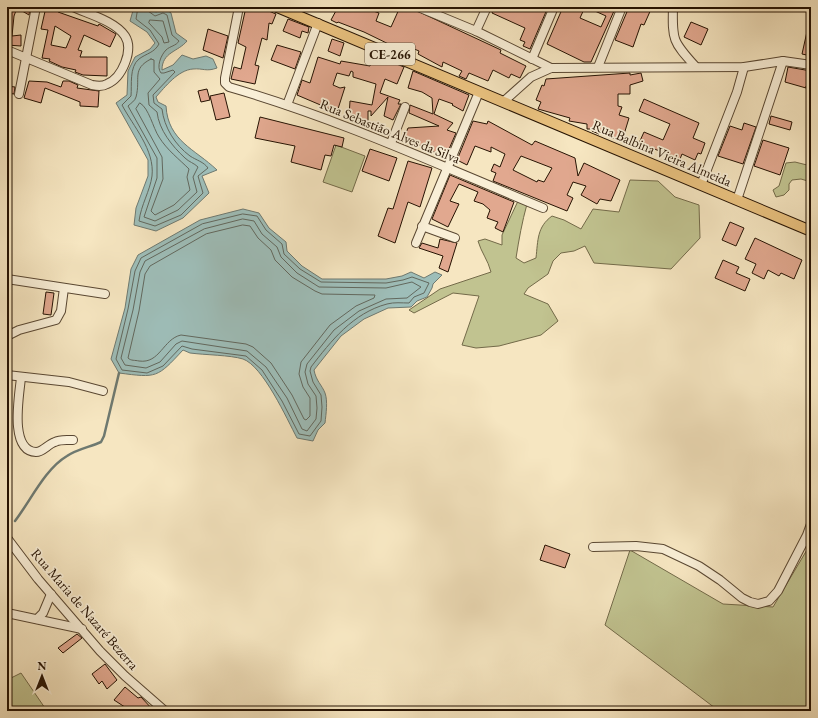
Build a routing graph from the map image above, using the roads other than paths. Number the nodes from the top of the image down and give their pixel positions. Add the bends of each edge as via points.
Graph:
1 (36, 7) edge
2 (73, 7) edge
3 (239, 7) edge
4 (420, 7) edge
5 (487, 7) edge
6 (554, 7) edge
7 (622, 7) edge
8 (673, 7) edge
9 (282, 8) edge
10 (318, 23) junction
11 (476, 31) junction
12 (7, 50) edge
13 (26, 58) junction
14 (532, 59) junction
15 (783, 61) junction
16 (811, 65) edge
17 (695, 66) junction
18 (598, 67) junction
19 (744, 67) junction
20 (551, 68) junction
21 (479, 92) junction
22 (18, 94) dead end
23 (503, 102) junction
24 (287, 105) junction
25 (405, 107) dead end
26 (391, 143) junction
27 (446, 167) junction
28 (701, 185) junction
29 (737, 200) junction
30 (543, 208) dead end
31 (422, 226) junction
32 (811, 231) edge
33 (455, 238) dead end
34 (416, 243) dead end
35 (7, 279) edge
36 (64, 288) junction
37 (105, 294) dead end
38 (7, 336) edge
39 (7, 375) edge
40 (21, 377) junction
41 (102, 391) dead end
42 (73, 440) dead end
43 (811, 524) edge
44 (7, 538) edge
45 (593, 547) dead end
46 (52, 594) junction
47 (7, 613) edge
48 (37, 620) junction
49 (82, 629) junction
50 (165, 711) edge

1 - 13 street
2 - 13 street via 119,29 126,39 126,59 113,81 103,86 92,85
3 - 24 street, Rua Sebastião Alves da Silva via 226,71 226,85
4 - 11 street
5 - 11 street
6 - 14 street
7 - 18 street
8 - 17 street via 674,39 679,49
9 - 10 main road, CE-266
10 - 21 main road, CE-266
10 - 24 street
11 - 14 street
12 - 13 street
13 - 22 street
14 - 20 street
15 - 16 street
15 - 19 street
15 - 29 street
17 - 18 street
17 - 19 street
18 - 20 street
19 - 28 street
20 - 23 street via 530,77
21 - 23 main road, CE-266
21 - 27 street
23 - 28 main road, Rua Balbina Vieira Almeida
24 - 26 street, Rua Sebastião Alves da Silva
25 - 26 street
26 - 27 street, Rua Sebastião Alves da Silva
27 - 30 street, Rua Sebastião Alves da Silva
27 - 31 street
28 - 29 main road, Rua Balbina Vieira Almeida
29 - 32 main road, Rua Balbina Vieira Almeida
31 - 33 street
31 - 34 street
35 - 36 street
36 - 37 street
36 - 38 street via 56,320
39 - 40 street
40 - 41 street via 69,382
40 - 42 street via 17,423 24,444 37,452 56,441
43 - 45 street via 778,591 769,601 758,604 742,598 699,566 663,549 636,546
44 - 46 street, Rua Maria de Nazaré Bezerra
46 - 48 street
46 - 49 street, Rua Maria de Nazaré Bezerra
47 - 48 street
48 - 49 street
49 - 50 street, Rua Maria de Nazaré Bezerra via 124,676

